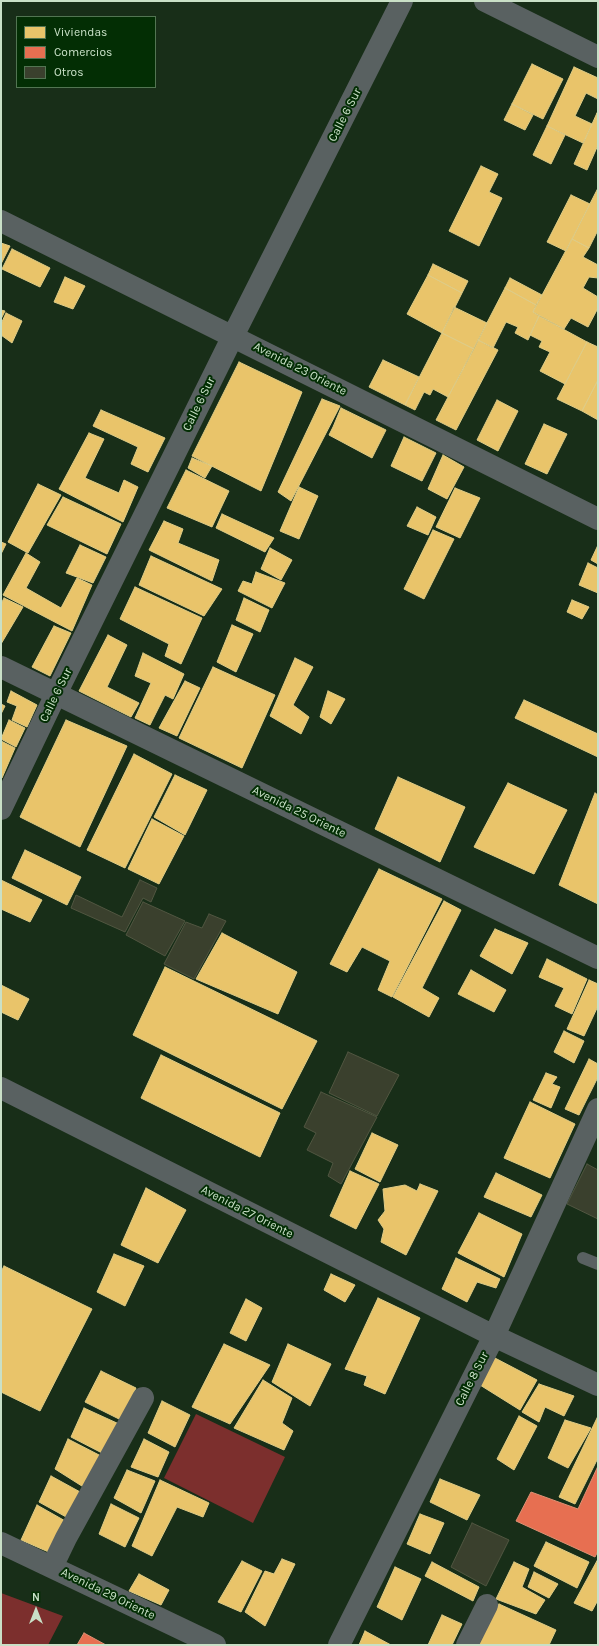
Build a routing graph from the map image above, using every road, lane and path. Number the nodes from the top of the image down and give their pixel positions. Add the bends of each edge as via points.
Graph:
1 (402, 1) edge
2 (484, 1) edge
3 (598, 57) edge
4 (1, 221) edge
5 (233, 336) junction
6 (598, 519) edge
7 (1, 667) edge
8 (56, 694) junction
9 (1, 809) edge
10 (598, 958) edge
11 (1, 1088) edge
12 (598, 1109) edge
13 (583, 1258) dead end
14 (598, 1264) edge
15 (494, 1336) junction
16 (598, 1384) edge
17 (143, 1398) dead end
18 (1, 1543) edge
19 (52, 1567) junction
20 (487, 1605) dead end
21 (215, 1645) edge
22 (339, 1645) edge
23 (467, 1645) edge

1 - 5 street, Calle 6 Sur
2 - 3 street
4 - 5 street, Avenida 23 Oriente
5 - 6 street, Avenida 23 Oriente
5 - 8 street, Calle 6 Sur
7 - 8 street, Avenida 25 Oriente
8 - 9 street, Calle 6 Sur
8 - 10 street, Avenida 25 Oriente
11 - 15 street, Avenida 27 Oriente
12 - 15 street, Calle 8 Sur
13 - 14 lane
15 - 16 street, Avenida 27 Oriente
15 - 22 street, Calle 8 Sur
17 - 19 street
18 - 19 street, Avenida 29 Oriente
19 - 21 street, Avenida 29 Oriente
20 - 23 street

